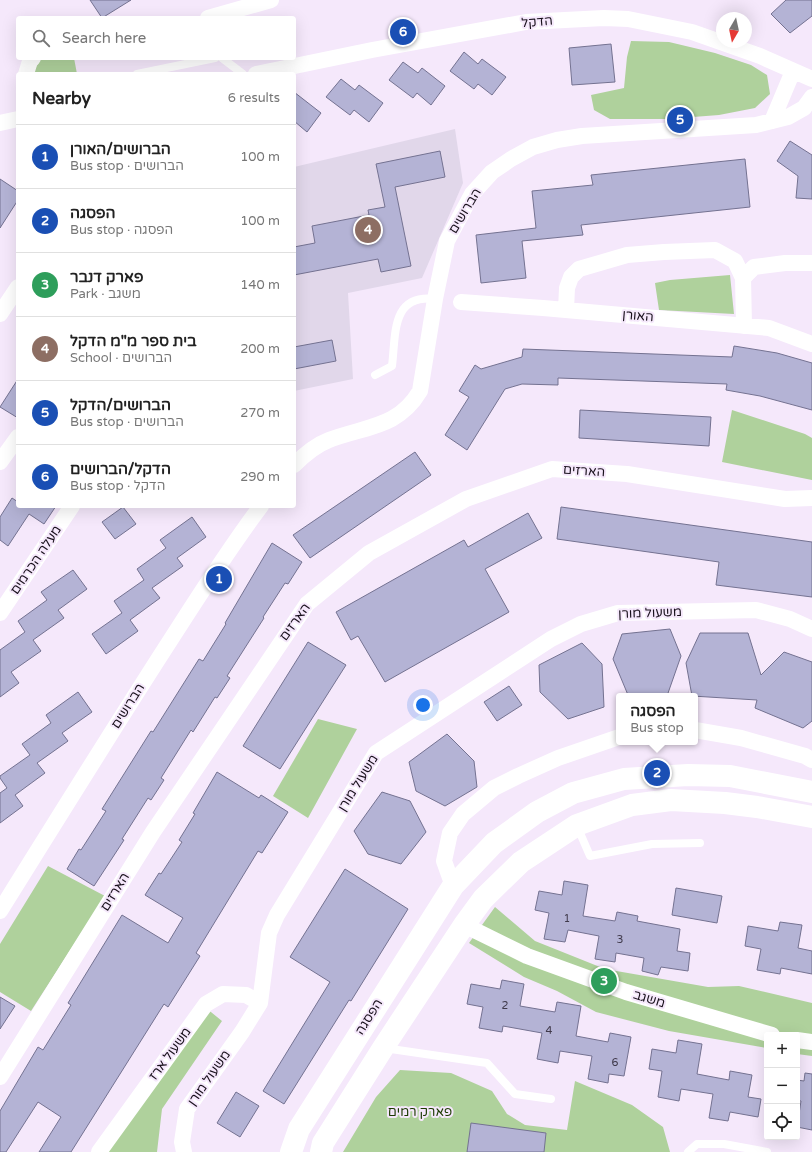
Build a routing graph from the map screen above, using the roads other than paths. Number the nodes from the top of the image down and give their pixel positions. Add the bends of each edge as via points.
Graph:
1 (271, 0) edge
2 (215, 16) edge
3 (31, 60) edge
4 (205, 60) edge
5 (225, 60) edge
6 (793, 71) junction
7 (27, 72) edge
8 (147, 72) edge
9 (240, 72) edge
10 (266, 72) edge
11 (812, 79) edge
12 (812, 97) edge
13 (16, 119) edge
14 (772, 121) junction
15 (0, 123) edge
16 (812, 263) edge
17 (743, 278) junction
18 (16, 290) edge
19 (435, 299) junction
20 (461, 302) dead end
21 (566, 310) junction
22 (0, 314) edge
23 (744, 326) junction
24 (812, 344) edge
25 (375, 375) dead end
26 (16, 440) edge
27 (0, 462) edge
28 (296, 463) edge
29 (812, 498) edge
30 (71, 508) edge
31 (260, 508) edge
32 (0, 613) edge
33 (812, 629) edge
34 (698, 731) edge
35 (616, 738) edge
36 (812, 760) edge
37 (812, 792) edge
38 (812, 817) edge
39 (577, 826) junction
40 (700, 844) dead end
41 (453, 886) junction
42 (0, 910) edge
43 (464, 925) junction
44 (260, 1003) junction
45 (764, 1033) edge
46 (800, 1040) edge
47 (812, 1042) edge
48 (383, 1048) junction
49 (0, 1077) edge
50 (551, 1099) dead end
51 (99, 1152) edge
52 (184, 1152) edge
53 (291, 1152) edge
54 (321, 1152) edge
55 (688, 1152) edge
56 (767, 1152) edge

1 - 2 street
3 - 7 street
4 - 8 lane
5 - 9 lane
6 - 10 street, הדקל via 760,56 692,32 628,19 604,18 526,22
6 - 11 street, הדקל
6 - 14 street
12 - 14 street, הברושים via 804,108
13 - 15 street
14 - 19 street, הברושים via 756,125 582,136 533,147 492,172 472,194 447,241
16 - 17 street via 754,267
17 - 21 street via 735,261 715,250 627,255 580,269 571,277 567,288
17 - 23 street
18 - 22 street
19 - 25 lane via 424,298 404,307 397,321 392,366
19 - 28 street, הברושים via 420,392 413,402 403,413 388,422 328,440
20 - 21 street, האורן
21 - 23 street, האורן
23 - 24 street, האורן via 769,328
26 - 27 street
29 - 49 street, הארזים via 785,499 627,474 552,469 466,499 369,553 307,604 153,832
30 - 32 street, מעלה הכרמים
31 - 42 street, הברושים via 225,556 140,687
33 - 44 street, משעול מורן via 790,619 756,610 618,613 580,624 551,639 376,753 269,933
34 - 36 street via 741,738
35 - 41 street via 558,758 518,776 494,788 463,814 450,833 444,861
37 - 41 street, הפסגה via 730,776 688,774 617,781 573,793 537,812 494,843
38 - 39 street via 725,803 671,800 632,805
39 - 40 lane via 590,856 652,844
39 - 43 street via 521,862 483,899
41 - 53 street, הפסגה via 299,1128
43 - 45 street, משגב via 527,956 626,992
43 - 48 street
44 - 51 street, משעול ארז via 246,995 223,994 206,1004
44 - 52 street, משעול מורן via 187,1109 182,1142
46 - 47 street
48 - 50 lane via 487,1063 515,1094
48 - 54 street via 323,1143
55 - 56 lane via 697,1144 724,1144

